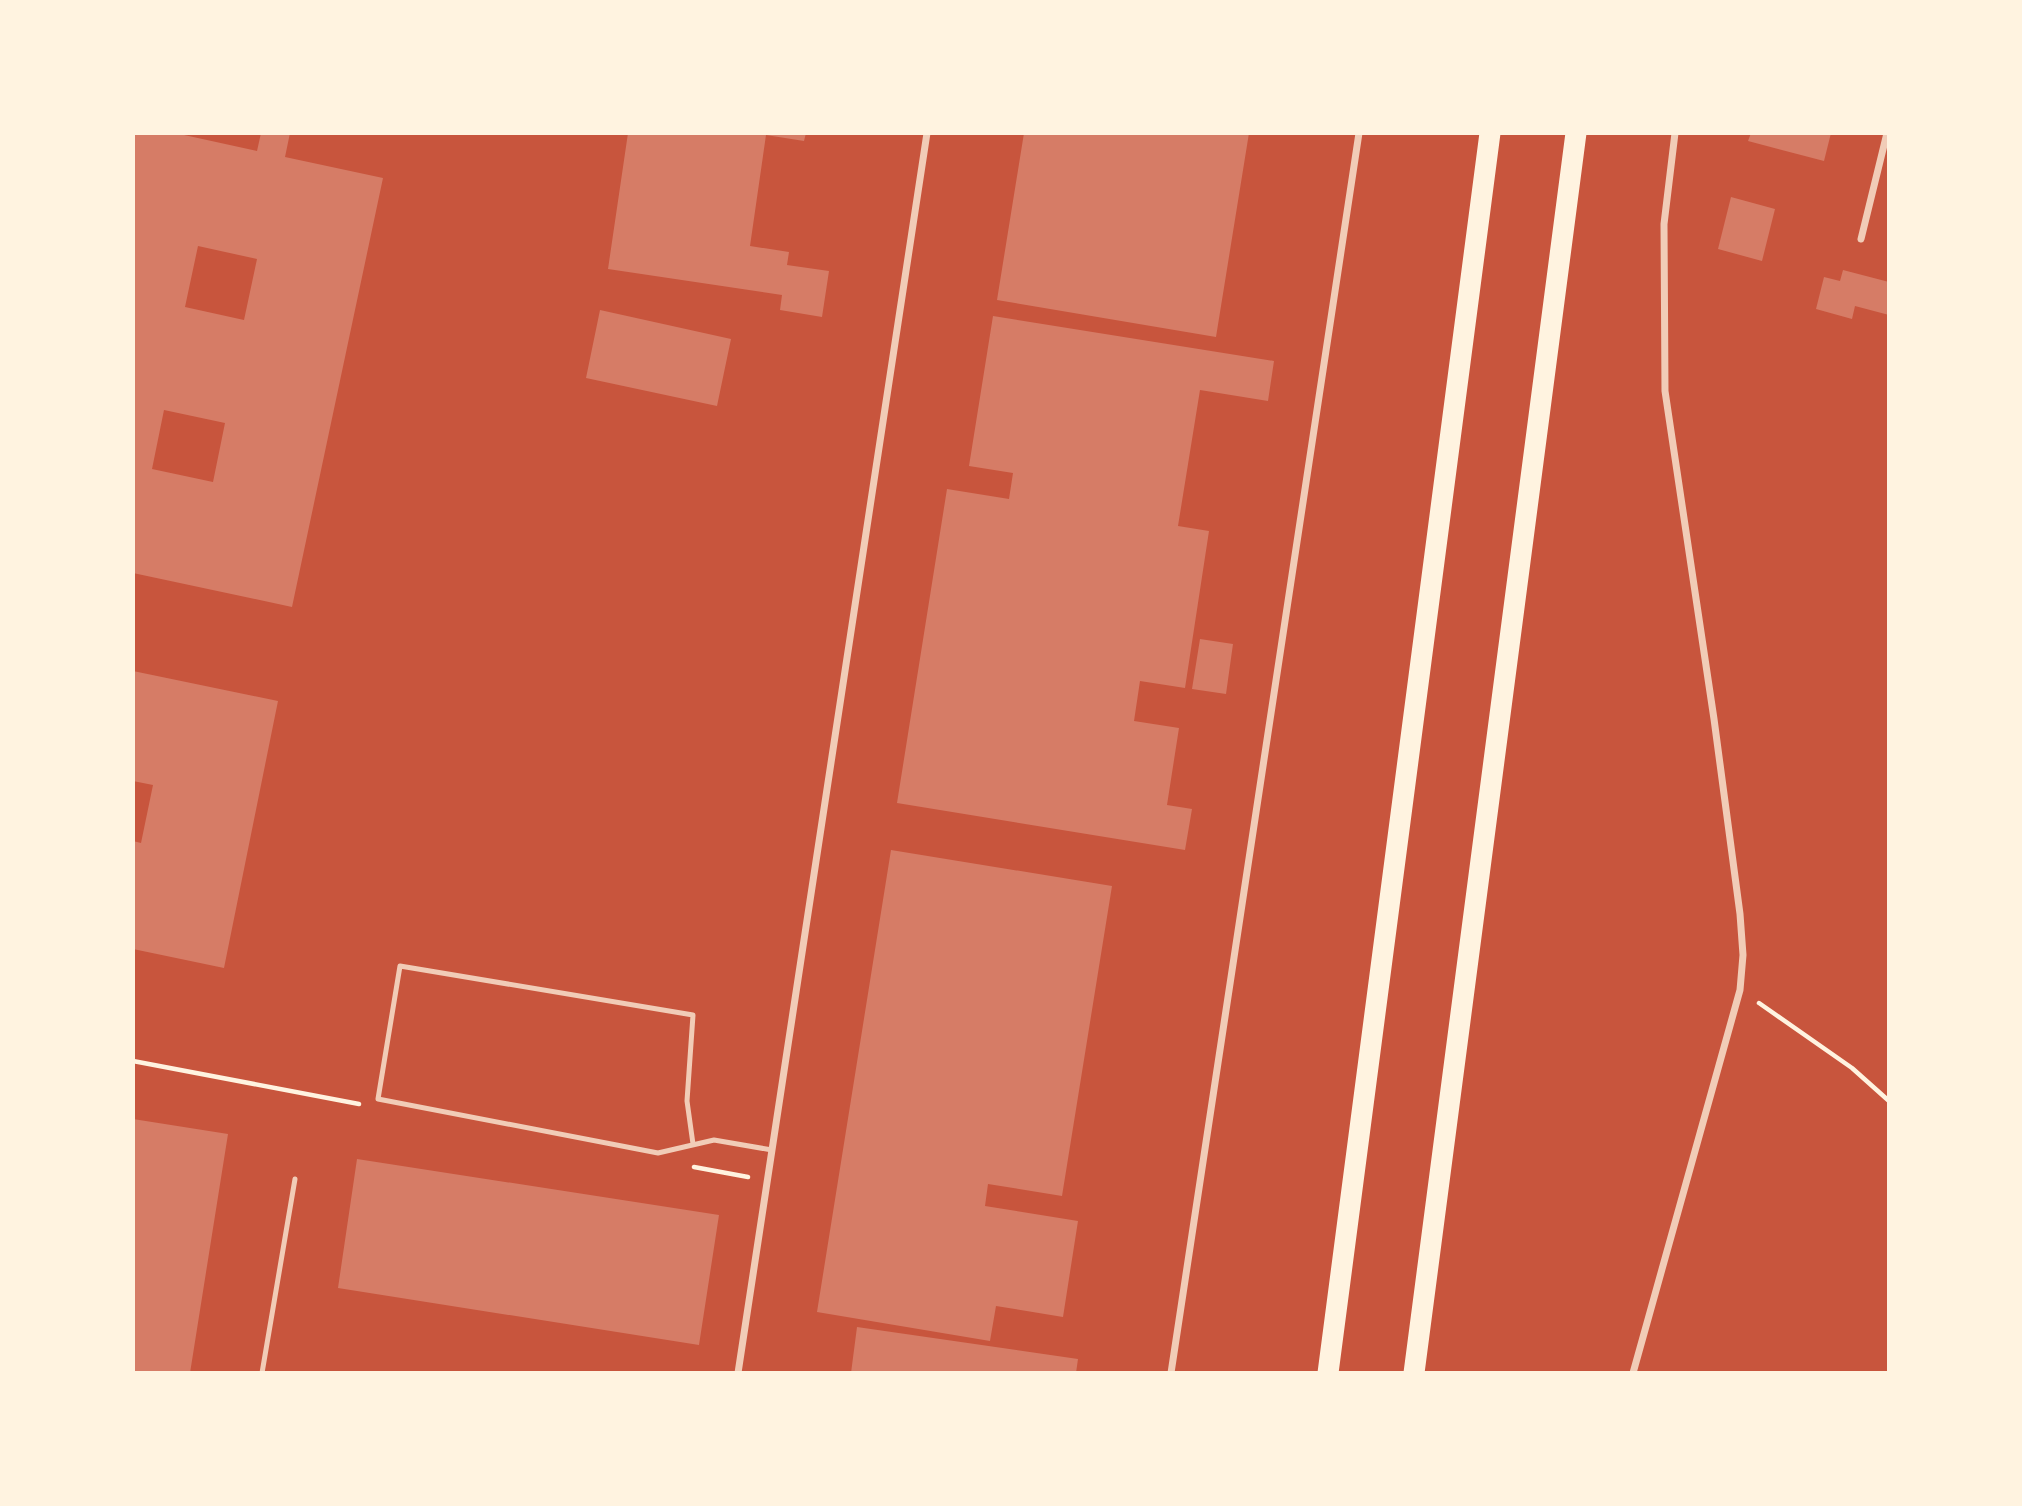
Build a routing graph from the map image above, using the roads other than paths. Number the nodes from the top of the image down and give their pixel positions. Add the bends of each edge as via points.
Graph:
1 (927, 133) edge
2 (1359, 133) edge
3 (1490, 133) edge
4 (1576, 133) edge
5 (1675, 133) edge
6 (1887, 133) edge
7 (1861, 239) dead end
8 (693, 1144) junction
9 (772, 1150) junction
10 (295, 1179) dead end
11 (262, 1373) edge
12 (738, 1373) edge
13 (1171, 1373) edge
14 (1328, 1373) edge
15 (1414, 1373) edge
16 (1633, 1373) edge

1 - 9 street
2 - 13 street
3 - 14 highway
4 - 15 highway
5 - 16 street via 1664,224 1665,391 1714,719 1743,956 1740,990
6 - 7 street
8 - 8 lane via 658,1153 378,1099 400,966 694,1015 687,1101
8 - 9 lane via 714,1140
9 - 12 street
10 - 11 lane

